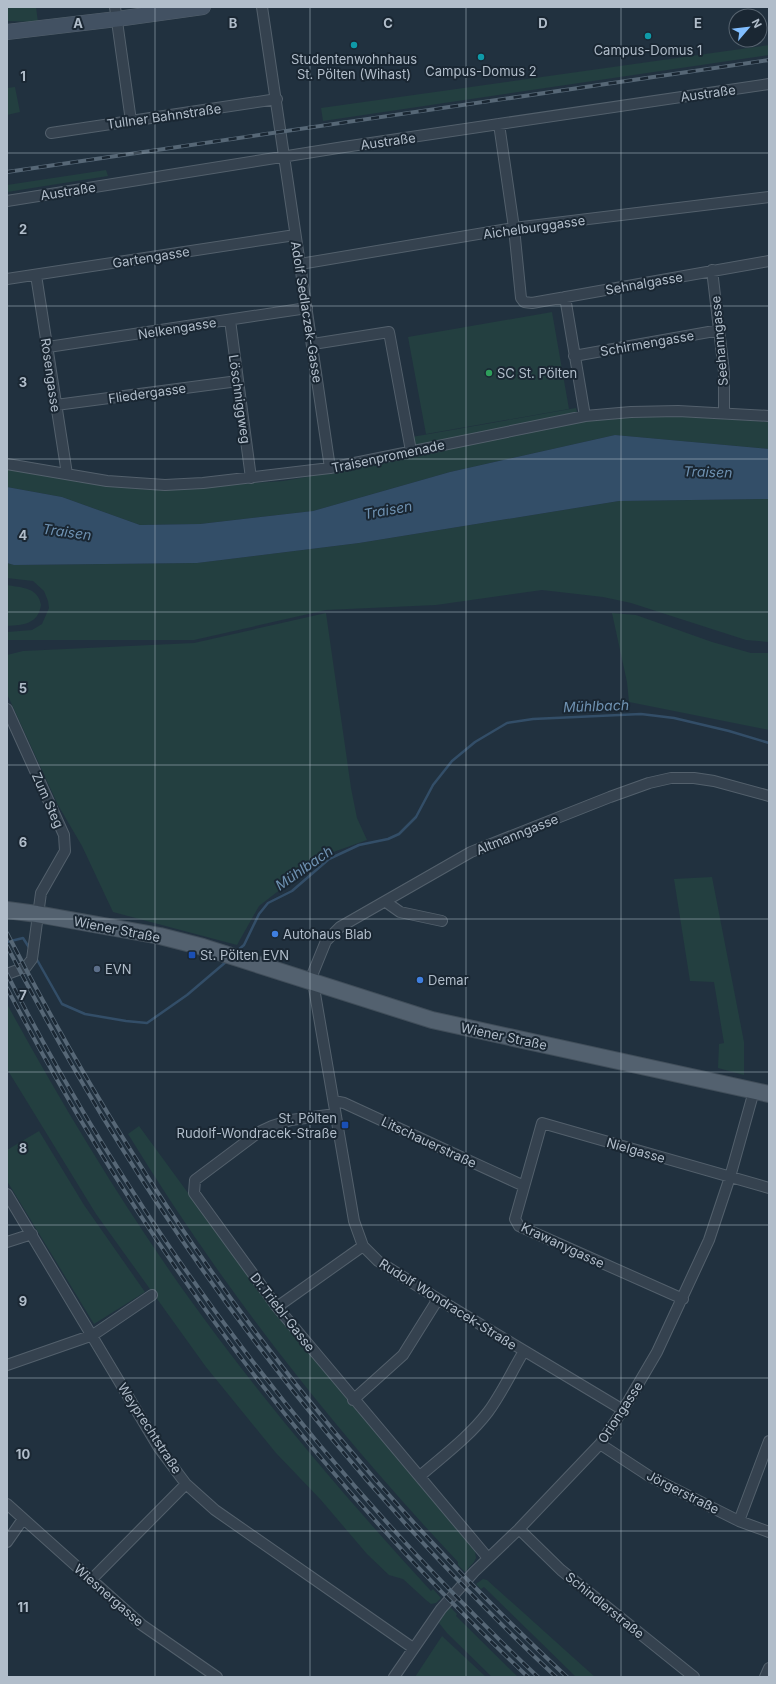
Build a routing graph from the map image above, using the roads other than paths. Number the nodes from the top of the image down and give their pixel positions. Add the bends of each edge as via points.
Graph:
1 (203, 7) edge
2 (262, 7) edge
3 (116, 13) edge
4 (8, 32) edge
5 (769, 84) edge
6 (277, 99) junction
7 (130, 121) junction
8 (499, 124) junction
9 (51, 132) dead end
10 (284, 157) junction
11 (769, 197) edge
12 (7, 201) edge
13 (514, 228) junction
14 (295, 235) junction
15 (769, 261) edge
16 (300, 264) junction
17 (712, 270) junction
18 (36, 276) junction
19 (7, 279) edge
20 (564, 297) junction
21 (307, 308) junction
22 (230, 320) junction
23 (720, 330) junction
24 (312, 344) junction
25 (48, 348) junction
26 (574, 356) junction
27 (238, 381) junction
28 (56, 405) junction
29 (724, 413) junction
30 (585, 416) junction
31 (769, 416) edge
32 (411, 451) junction
33 (7, 464) edge
34 (330, 468) junction
35 (67, 474) junction
36 (251, 478) junction
37 (7, 709) edge
38 (769, 796) edge
39 (386, 902) junction
40 (7, 910) edge
41 (37, 914) junction
42 (442, 922) dead end
43 (7, 974) edge
44 (313, 982) junction
45 (762, 1093) edge
46 (334, 1101) junction
47 (335, 1114) junction
48 (542, 1123) joint
49 (730, 1177) junction
50 (524, 1186) junction
51 (769, 1188) edge
52 (7, 1194) edge
53 (32, 1234) junction
54 (7, 1242) edge
55 (363, 1246) junction
56 (152, 1295) dead end
57 (683, 1298) junction
58 (438, 1299) junction
59 (277, 1307) junction
60 (93, 1335) junction
61 (524, 1351) junction
62 (7, 1365) edge
63 (353, 1400) junction
64 (623, 1410) junction
65 (769, 1441) edge
66 (600, 1444) junction
67 (420, 1476) junction
68 (186, 1484) junction
69 (7, 1504) edge
70 (22, 1519) junction
71 (739, 1521) junction
72 (519, 1529) junction
73 (769, 1532) edge
74 (7, 1542) edge
75 (488, 1558) junction
76 (91, 1580) junction
77 (413, 1648) junction
78 (769, 1668) edge
79 (217, 1677) edge
80 (394, 1677) edge
81 (694, 1677) edge
82 (765, 1677) edge

1 - 3 street
2 - 6 street, Adolf Sedlaczek-Gasse
3 - 4 street
3 - 7 street
5 - 8 street, Austraße
6 - 7 street, Tullner Bahnstraße
6 - 10 street, Adolf Sedlaczek-Gasse
7 - 9 street, Tullner Bahnstraße
8 - 10 street, Austraße
8 - 13 street
10 - 12 street, Austraße
10 - 14 street, Adolf Sedlaczek-Gasse
11 - 13 street, Aichelburggasse
13 - 16 street, Aichelburggasse
13 - 20 street, Sehnalgasse via 521,298 524,302 532,303
14 - 16 street, Adolf Sedlaczek-Gasse
14 - 18 street, Gartengasse
15 - 17 street, Sehnalgasse
16 - 21 street, Adolf Sedlaczek-Gasse
17 - 20 street, Sehnalgasse
17 - 23 street, Seehanngasse
18 - 19 street, Gartengasse
18 - 25 street, Rosengasse
20 - 26 street
21 - 22 street, Nelkengasse
21 - 24 street, Adolf Sedlaczek-Gasse
22 - 25 street, Nelkengasse
22 - 27 street, Löschniggweg
23 - 26 street, Schirmengasse
23 - 29 street, Seehanngasse
24 - 32 street via 389,332
24 - 34 street, Adolf Sedlaczek-Gasse
25 - 28 street, Rosengasse
26 - 30 street
27 - 28 street, Fliedergasse
27 - 36 street, Löschniggweg
28 - 35 street, Rosengasse
29 - 30 street, Traisenpromenade via 631,412
29 - 31 street, Traisenpromenade
30 - 32 street, Traisenpromenade
32 - 34 street, Traisenpromenade
33 - 35 street, Traisenpromenade
34 - 36 street, Traisenpromenade
35 - 36 street, Traisenpromenade via 107,481 164,484
37 - 41 street, Zum Steg via 64,835 65,850 41,893
38 - 39 street, Altmanngasse via 694,778 671,778 649,783 471,852
39 - 42 street via 400,912
39 - 44 street, Altmanngasse via 340,927 326,941 313,973
40 - 41 main road, Wiener Straße
41 - 43 street, Zum Steg via 32,958 28,965
41 - 44 main road, Wiener Straße via 160,936
44 - 45 main road, Wiener Straße via 432,1020
44 - 46 street, Rudolf Wondracek-Straße
45 - 49 street, Oriongasse
46 - 47 street, Rudolf Wondracek-Straße
46 - 50 street, Litschauerstraße via 344,1103
47 - 55 street, Rudolf Wondracek-Straße via 354,1221
47 - 59 street, Dr.Triebl-Gasse via 291,1120 259,1132 195,1180 194,1193
48 - 49 street, Nielgasse
48 - 50 street, Krawanygasse
49 - 51 street, Nielgasse
49 - 57 street, Oriongasse via 709,1240
50 - 57 street, Krawanygasse via 515,1218 519,1226
52 - 53 street, Weyprechtstraße
53 - 54 street
53 - 60 street, Weyprechtstraße
55 - 58 street, Rudolf Wondracek-Straße via 378,1261
55 - 59 street
56 - 60 street
57 - 64 street, Oriongasse via 657,1352
58 - 61 street, Rudolf Wondracek-Straße
58 - 63 street via 403,1355
59 - 63 street, Dr.Triebl-Gasse
60 - 62 street
60 - 68 street, Weyprechtstraße via 153,1438
61 - 64 street, Rudolf Wondracek-Straße
61 - 67 street via 488,1412 474,1428
63 - 67 street, Dr.Triebl-Gasse
64 - 66 street, Oriongasse
65 - 71 street
66 - 71 street, Jörgerstraße via 649,1476
66 - 72 street, Oriongasse
67 - 75 street, Dr.Triebl-Gasse
68 - 76 street
68 - 77 street, Weyprechtstraße via 215,1510
69 - 70 street, Wiesnergasse
70 - 74 street
70 - 76 street, Wiesnergasse
71 - 73 street, Jörgerstraße
72 - 75 street, Oriongasse
72 - 81 street, Schindlerstraße via 561,1570
75 - 77 street, Oriongasse via 441,1608
76 - 79 street, Wiesnergasse via 142,1625
77 - 80 street, Oriongasse
78 - 82 street

